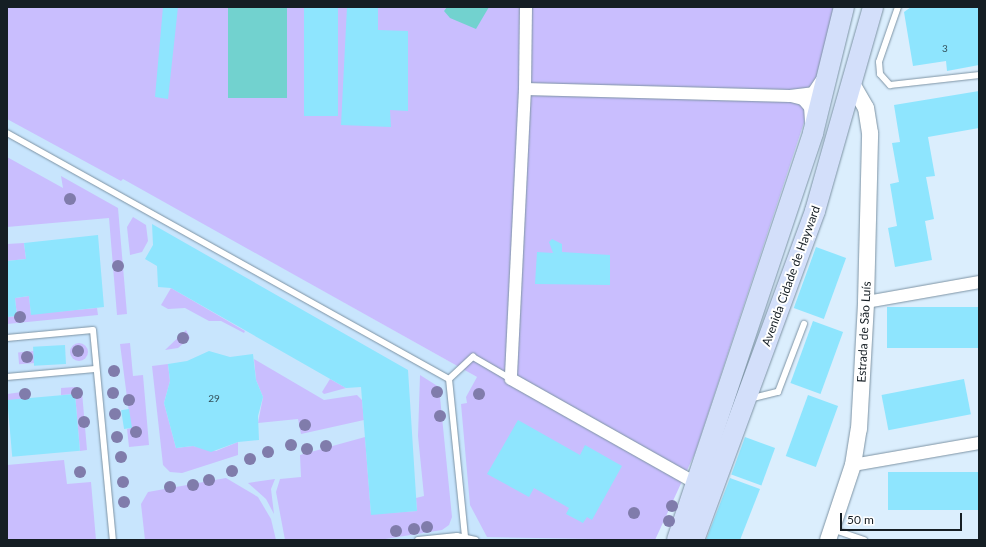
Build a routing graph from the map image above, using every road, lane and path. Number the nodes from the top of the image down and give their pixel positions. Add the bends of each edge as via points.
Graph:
1 (526, 7) edge
2 (844, 7) edge
3 (873, 7) edge
4 (898, 7) edge
5 (827, 72) junction
6 (979, 74) edge
7 (852, 84) junction
8 (525, 89) junction
9 (790, 96) junction
10 (843, 119) junction
11 (869, 120) junction
12 (811, 126) junction
13 (7, 133) edge
14 (979, 282) edge
15 (866, 302) junction
16 (804, 324) dead end
17 (7, 338) edge
18 (95, 369) junction
19 (7, 376) edge
20 (449, 379) junction
21 (511, 379) junction
22 (746, 400) junction
23 (979, 443) edge
24 (853, 465) junction
25 (697, 484) junction
26 (830, 534) edge
27 (465, 537) junction
28 (112, 540) edge
29 (418, 540) edge
30 (476, 540) edge
31 (676, 540) edge
32 (694, 540) edge
33 (864, 540) edge

1 - 8 street
2 - 5 main road, Avenida Cidade de Hayward
3 - 7 main road, Avenida Cidade de Hayward
4 - 6 lane via 880,62 880,74 890,85
5 - 9 street via 813,93
5 - 12 main road, Avenida Cidade de Hayward
7 - 10 main road, Avenida Cidade de Hayward
7 - 11 street
8 - 9 street
8 - 21 street
9 - 12 street via 803,99 810,107
10 - 11 street via 859,112
10 - 22 main road, Avenida Cidade de Hayward via 788,291
11 - 15 street, Estrada de São Luís
12 - 25 main road, Avenida Cidade de Hayward via 812,133
13 - 20 lane
14 - 15 street
15 - 24 street, Estrada de São Luís via 859,429
16 - 22 lane via 778,392
17 - 18 lane via 92,330
18 - 19 lane
18 - 28 lane
20 - 21 lane via 473,357
20 - 27 lane
21 - 25 street
22 - 32 main road, Avenida Cidade de Hayward
23 - 24 street
24 - 26 street, Estrada de São Luís
25 - 31 main road, Avenida Cidade de Hayward
26 - 33 lane
27 - 29 lane
27 - 30 lane

